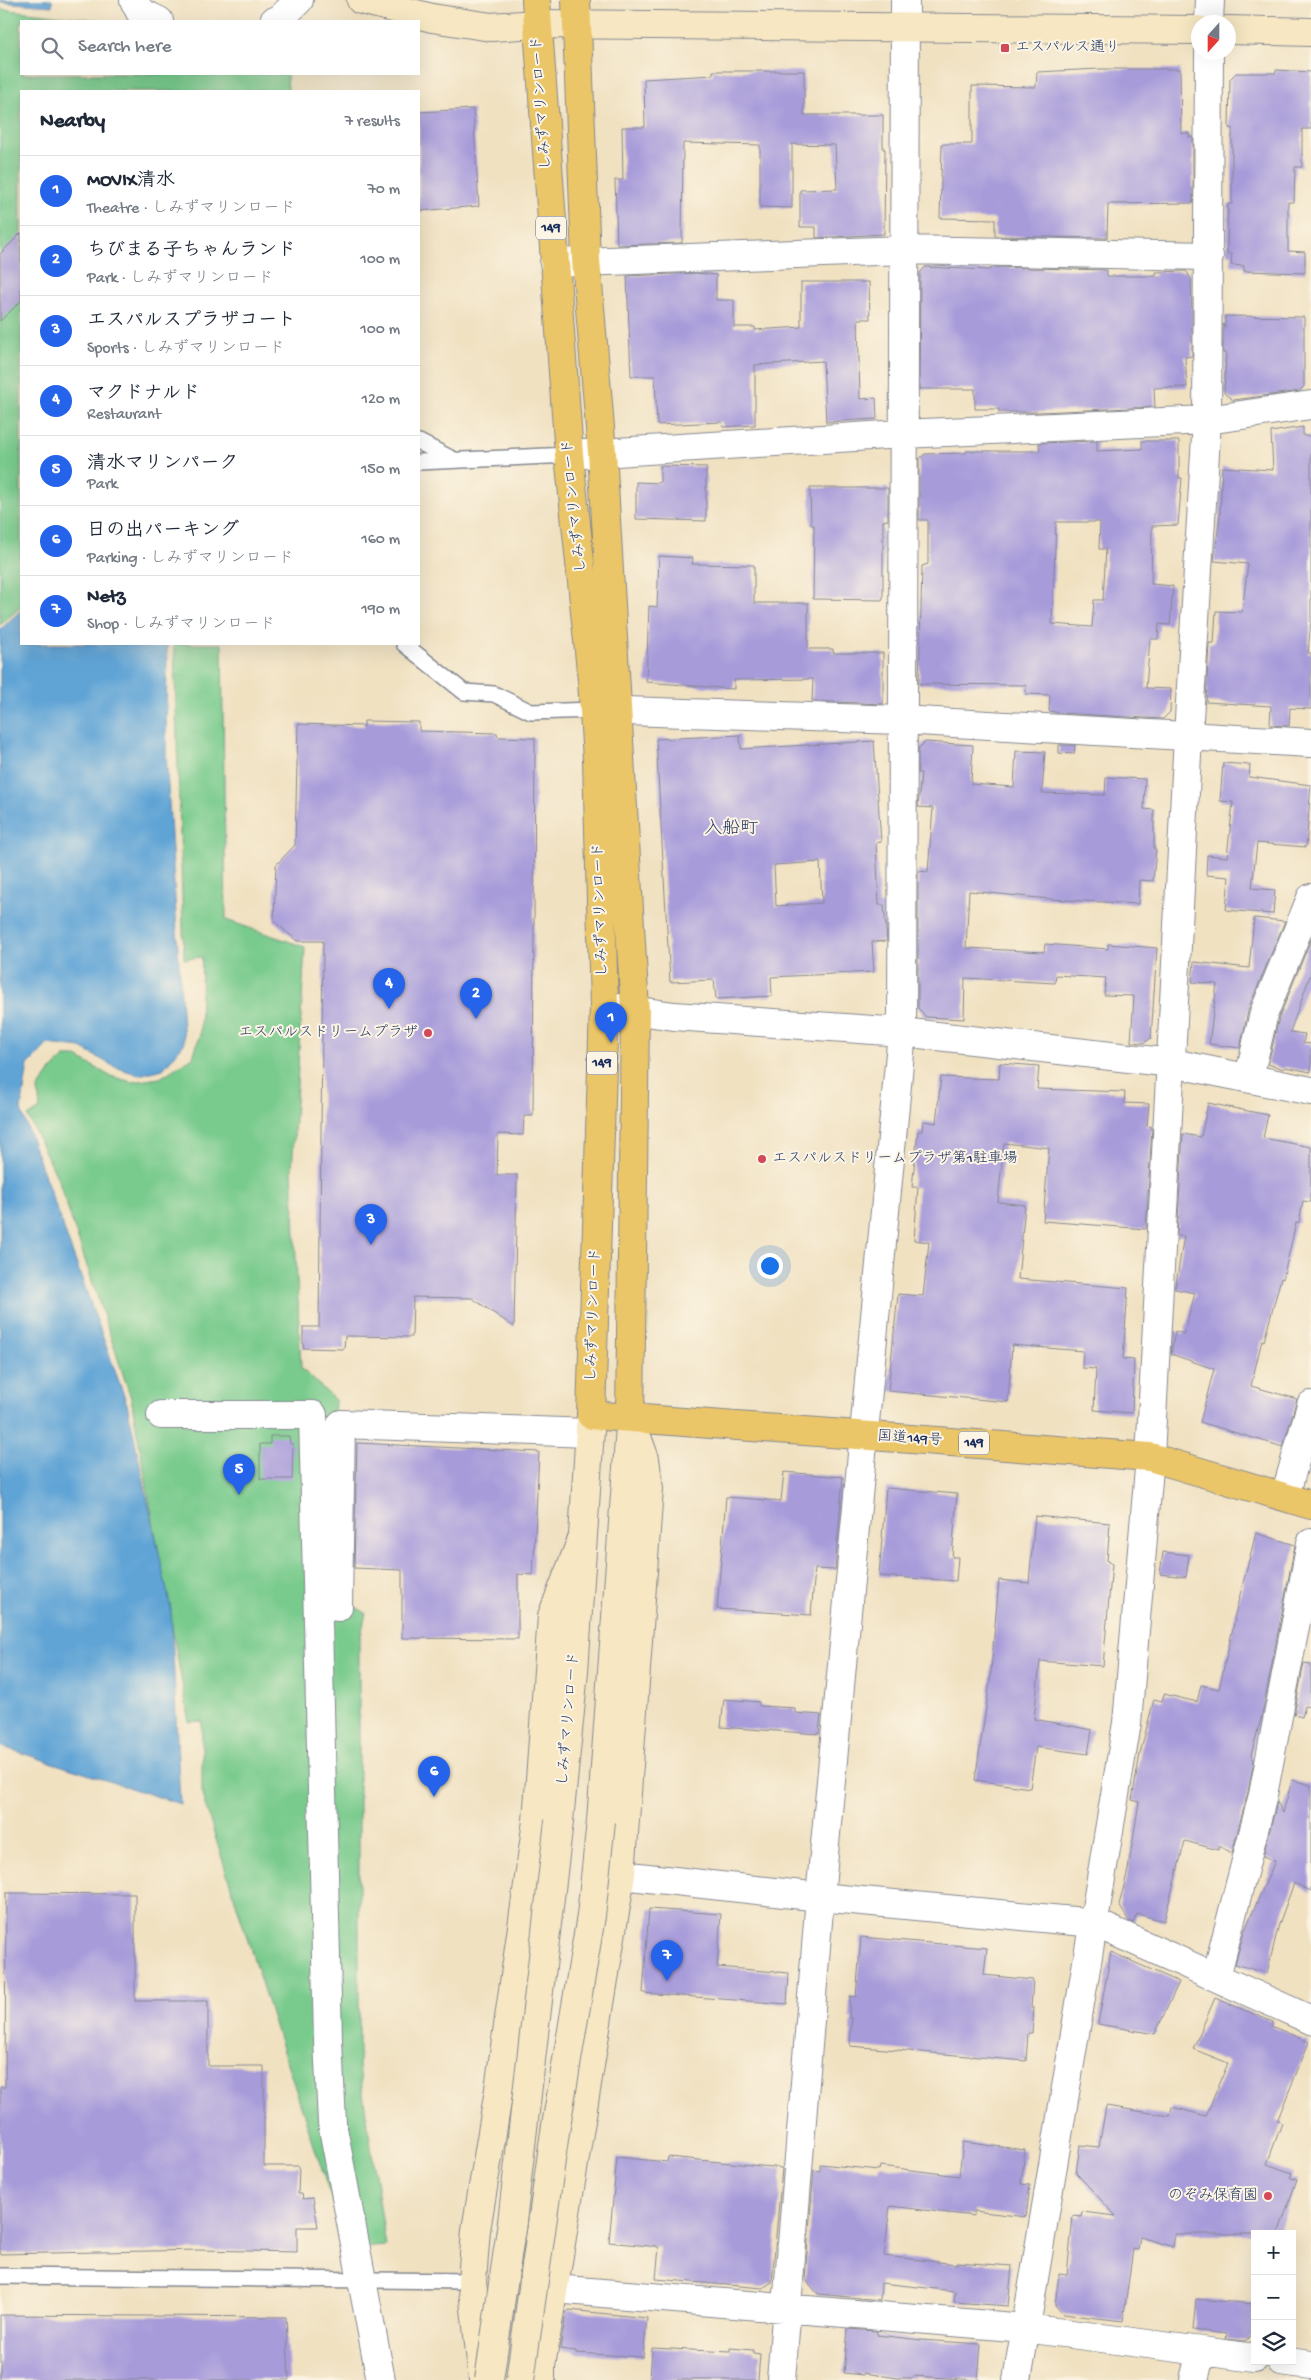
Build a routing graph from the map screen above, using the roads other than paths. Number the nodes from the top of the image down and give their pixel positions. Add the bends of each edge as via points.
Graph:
1 (134, 0) edge
2 (298, 0) edge
3 (361, 0) edge
4 (1210, 0) edge
5 (536, 12) edge
6 (577, 12) edge
7 (904, 13) edge
8 (1209, 15) edge
9 (157, 20) edge
10 (279, 20) edge
11 (1191, 30) edge
12 (1236, 30) edge
13 (1311, 32) edge
14 (1209, 60) edge
15 (904, 250) junction
16 (1209, 256) junction
17 (586, 260) junction
18 (554, 263) junction
19 (1311, 405) edge
20 (1207, 420) junction
21 (902, 434) junction
22 (420, 443) edge
23 (602, 452) junction
24 (569, 455) junction
25 (452, 459) junction
26 (420, 462) edge
27 (405, 645) edge
28 (606, 711) junction
29 (901, 720) junction
30 (1188, 736) junction
31 (1311, 743) edge
32 (1311, 898) edge
33 (604, 1006) junction
34 (635, 1010) junction
35 (902, 1032) junction
36 (1172, 1063) junction
37 (1248, 1077) junction
38 (1311, 1091) edge
39 (1311, 1405) edge
40 (162, 1415) dead end
41 (630, 1418) junction
42 (590, 1424) junction
43 (864, 1435) junction
44 (1150, 1457) junction
45 (1285, 1496) junction
46 (1311, 1505) edge
47 (582, 1539) junction
48 (1311, 1543) edge
49 (338, 1607) dead end
50 (621, 1875) junction
51 (820, 1897) junction
52 (1095, 1923) junction
53 (1216, 1977) junction
54 (1311, 2020) edge
55 (0, 2276) edge
56 (361, 2280) junction
57 (472, 2281) junction
58 (554, 2289) junction
59 (787, 2308) junction
60 (1025, 2328) junction
61 (1201, 2351) junction
62 (1251, 2357) edge
63 (1296, 2363) edge
64 (1311, 2365) edge
65 (381, 2380) edge
66 (483, 2380) edge
67 (490, 2380) edge
68 (520, 2380) edge
69 (541, 2380) edge
70 (781, 2380) edge
71 (1017, 2380) edge
72 (1194, 2380) edge

1 - 9 street via 140,12
2 - 10 street
3 - 5 street via 432,18 491,27
4 - 8 street
5 - 6 street
5 - 18 highway, しみずマリンロード / 149
6 - 7 street
6 - 17 highway, しみずマリンロード / 149
7 - 11 street
7 - 15 street
12 - 13 street
14 - 16 street
15 - 16 street
15 - 17 street
15 - 21 street
16 - 20 street
17 - 18 street
17 - 23 highway, しみずマリンロード / 149
18 - 24 highway, しみずマリンロード / 149
19 - 20 street
20 - 21 street
20 - 30 street
21 - 23 street
21 - 29 street
22 - 25 lane
23 - 24 street
23 - 28 highway, しみずマリンロード / 149
24 - 25 lane
24 - 28 highway, しみずマリンロード / 149
25 - 26 lane
27 - 28 lane via 464,692 494,694 531,712
28 - 29 street
28 - 33 highway, しみずマリンロード / 149
28 - 34 highway, 149
29 - 30 street
29 - 35 street
30 - 31 street
30 - 36 street
32 - 37 street via 1264,1013
33 - 34 street
33 - 42 highway, しみずマリンロード / 149
34 - 35 street via 674,1016
34 - 41 highway, 149
35 - 36 street
35 - 43 street
36 - 37 street
36 - 44 street
37 - 38 street
39 - 45 street
40 - 56 street via 313,1414 332,2123
41 - 42 highway, 国道149号 / 149
41 - 43 highway, 国道149号 / 149
41 - 50 street via 645,1459 649,1489
41 - 68 street, bridge via 601,1821 591,1916 555,2132
42 - 47 street, しみずマリンロード
42 - 49 street via 341,1424
43 - 44 highway, 国道149号 / 149
43 - 51 street
44 - 45 highway, 国道149号 / 149
44 - 52 street via 1128,1722
45 - 46 highway, 国道149号 / 149
47 - 57 street via 552,1616 537,1821 476,2230
47 - 67 street, しみずマリンロード, bridge via 574,1671 559,1821
48 - 53 street via 1263,1795
50 - 51 street
50 - 58 street
51 - 52 street
51 - 59 street
52 - 53 street
52 - 60 street
53 - 54 street
55 - 56 lane
56 - 57 lane
56 - 65 street
57 - 58 street
57 - 66 street
58 - 59 street
58 - 69 street
59 - 60 street
59 - 70 street
60 - 61 street
60 - 71 street
61 - 62 street
61 - 72 street
63 - 64 street

